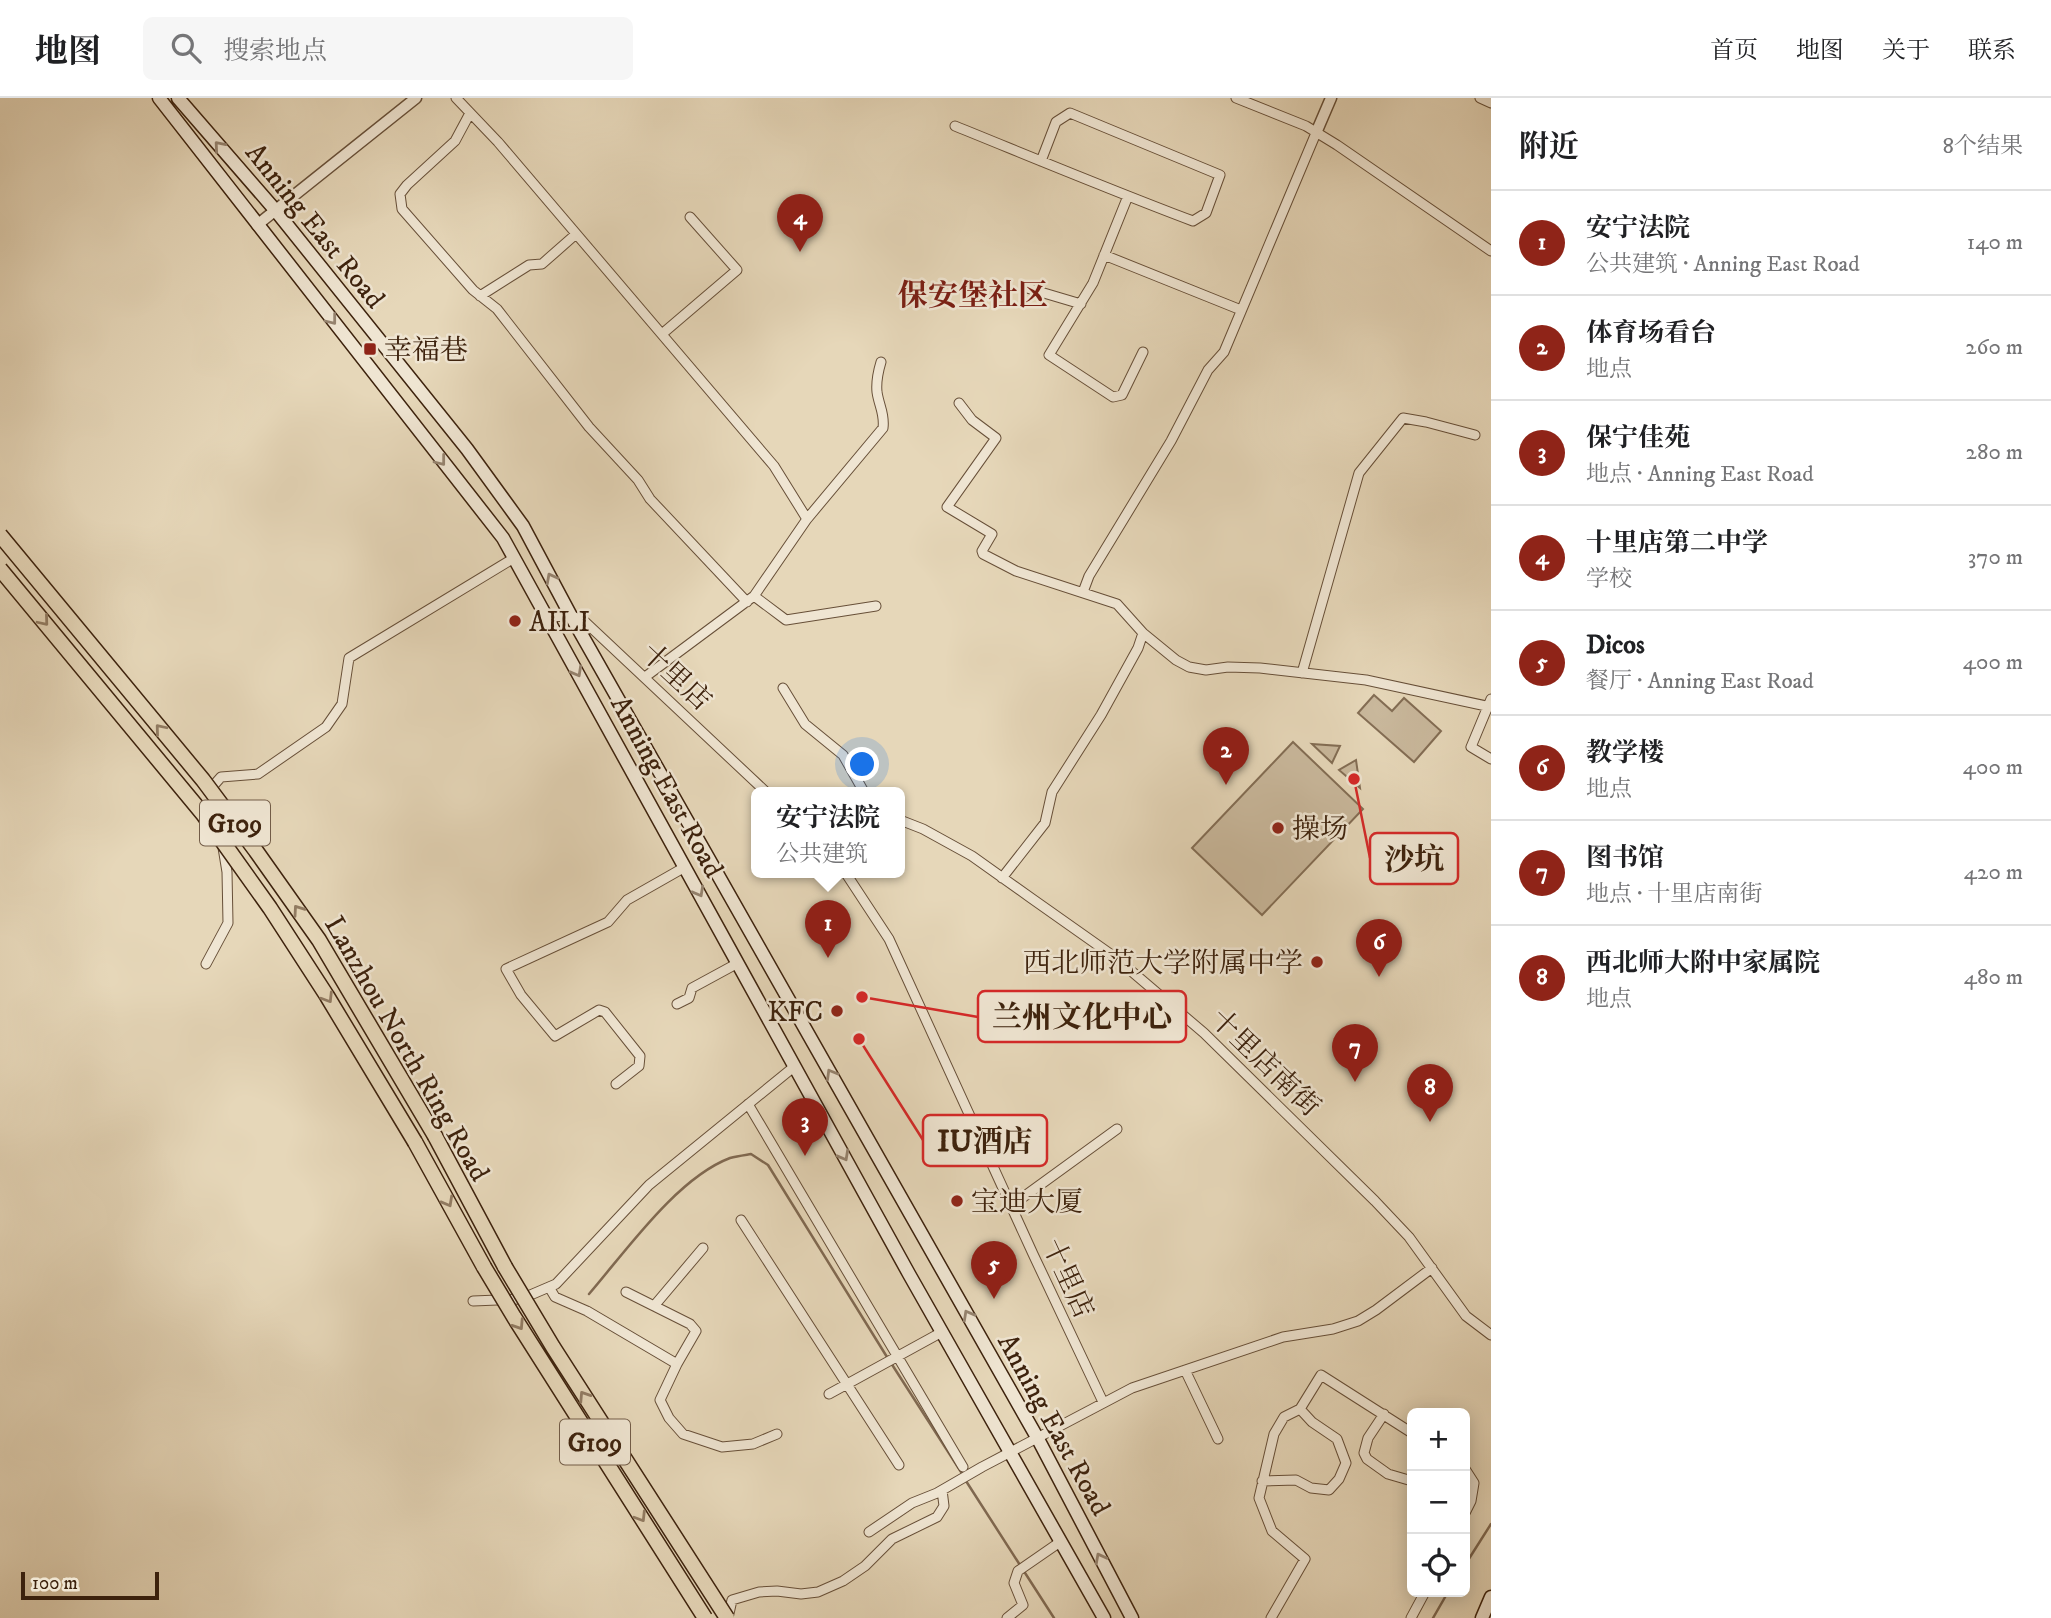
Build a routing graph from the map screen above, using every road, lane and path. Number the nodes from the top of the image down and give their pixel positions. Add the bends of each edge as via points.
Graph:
1 (177, 98) edge
2 (416, 98) edge
3 (456, 98) edge
4 (1236, 98) edge
5 (1331, 98) edge
6 (1480, 98) edge
7 (165, 100) edge
8 (1491, 103) edge
9 (470, 113) junction
10 (955, 126) dead end
11 (1316, 133) junction
12 (1041, 161) junction
13 (1128, 196) junction
14 (276, 211) junction
15 (690, 217) dead end
16 (257, 225) junction
17 (576, 234) junction
18 (1491, 251) edge
19 (1104, 255) junction
20 (1027, 288) dead end
21 (480, 296) junction
22 (1081, 304) junction
23 (1241, 310) junction
24 (662, 334) junction
25 (1143, 352) dead end
26 (881, 362) dead end
27 (959, 403) dead end
28 (1475, 435) dead end
29 (807, 519) junction
30 (0, 535) edge
31 (514, 558) junction
32 (0, 569) edge
33 (1083, 592) junction
34 (751, 599) junction
35 (876, 606) dead end
36 (570, 616) junction
37 (547, 617) junction
38 (1143, 633) junction
39 (1302, 673) junction
40 (645, 677) junction
41 (783, 688) dead end
42 (1490, 704) edge
43 (1491, 759) edge
44 (760, 787) edge
45 (861, 787) edge
46 (905, 822) edge
47 (685, 867) junction
48 (849, 878) edge
49 (1002, 878) junction
50 (738, 962) junction
51 (206, 964) dead end
52 (677, 1004) dead end
53 (795, 1066) junction
54 (616, 1084) dead end
55 (748, 1104) junction
56 (1117, 1129) dead end
57 (1011, 1206) junction
58 (740, 1220) dead end
59 (702, 1248) dead end
60 (1432, 1268) junction
61 (549, 1287) junction
62 (626, 1292) dead end
63 (472, 1301) dead end
64 (654, 1306) junction
65 (942, 1332) junction
66 (1491, 1335) edge
67 (896, 1357) junction
68 (677, 1364) junction
69 (1185, 1370) junction
70 (847, 1384) junction
71 (829, 1394) dead end
72 (1103, 1402) junction
73 (1300, 1409) junction
74 (1384, 1414) junction
75 (1407, 1430) edge
76 (777, 1434) dead end
77 (1038, 1439) junction
78 (1218, 1439) dead end
79 (1009, 1453) junction
80 (1367, 1459) junction
81 (1346, 1464) junction
82 (899, 1465) dead end
83 (966, 1470) junction
84 (1470, 1477) edge
85 (1407, 1480) edge
86 (1262, 1481) junction
87 (942, 1490) junction
88 (1470, 1502) edge
89 (869, 1532) dead end
90 (1060, 1542) junction
91 (1422, 1597) edge
92 (1491, 1597) edge
93 (705, 1618) edge
94 (728, 1618) edge
95 (1007, 1618) edge
96 (1104, 1618) edge
97 (1132, 1618) edge
98 (1271, 1618) edge
99 (1411, 1618) edge
100 (1482, 1618) edge

14 -> 1 main road, Anning East Road
2 - 14 street
3 - 9 street
4 - 11 street
5 - 11 street
6 - 8 street
7 - 16 main road, Anning East Road
9 - 17 street
9 - 21 street via 455,141 407,185 400,200 402,209
10 - 12 street
11 - 18 street
11 - 23 street
12 - 13 street
12 - 13 street via 1056,122 1070,113 1220,175 1206,213 1193,221
13 - 19 street
14 - 16 street
36 -> 14 main road, Anning East Road via 523,526
15 - 24 street via 737,270
16 -> 31 main road, Anning East Road via 503,538
17 - 21 street via 542,264 528,265
17 - 24 street
19 - 22 street
19 - 23 street
20 - 22 street
21 - 34 street via 497,309 650,499
22 - 25 street via 1049,355 1113,397 1122,395
23 - 33 street via 1224,352 1208,370
24 - 29 street via 774,466
26 - 29 street via 877,376 883,428
27 - 33 street via 996,438 947,507 992,534 983,554 1016,571
28 - 39 street via 1403,418 1359,473
29 - 34 street
94 -> 30 highway, Lanzhou North Ring Road / G109, bridge via 505,1267 435,1136 319,940 204,780
31 - 37 main road, Anning East Road
31 - 51 street via 349,658 342,704 326,727 258,774 221,777 213,786 227,872 228,923
32 -> 93 highway, Lanzhou North Ring Road / G109, bridge via 203,814 270,908 415,1142 514,1317
33 - 38 street via 1117,604
34 - 35 street via 786,620
34 - 40 street
36 - 37 street
36 - 40 street, 十里店 via 582,619
77 -> 36 main road, Anning East Road
37 -> 47 main road, Anning East Road
38 - 39 street via 1189,667
38 - 49 street via 1101,715 1052,792 1045,823
39 - 42 street via 1366,680
40 - 44 street, 十里店
41 - 45 street via 805,724 843,755
42 - 43 street via 1471,747
46 - 49 street, 十里店南街 via 972,856
47 -> 50 main road, Anning East Road
47 - 54 street via 627,900 608,922 506,969 555,1036 599,1010 605,1012 640,1056 639,1066
48 - 57 street, 十里店 via 889,939
49 - 60 street, 十里店南街 via 1116,958 1204,1033 1375,1201
50 - 52 street via 692,988 689,998
50 - 53 main road, Anning East Road
53 - 55 street
53 -> 65 main road, Anning East Road
55 - 61 street via 649,1185
55 - 67 street
56 - 57 street
57 - 72 street, 十里店
58 - 70 street
59 - 64 street
60 - 66 street, 十里店南街 via 1466,1316
60 - 69 street via 1358,1321 1283,1337
61 - 63 street via 521,1299
61 - 68 street via 555,1297
62 - 64 street
64 - 68 street via 696,1331
65 - 67 street
65 - 79 main road, Anning East Road
67 - 70 street
67 - 83 street
68 - 76 street via 660,1400 683,1434 722,1447 752,1444
69 - 72 street
69 - 78 street
70 - 71 street
70 - 82 street
72 - 77 street
73 - 74 street via 1321,1375
73 - 81 street via 1337,1439
73 - 86 street via 1284,1417 1274,1434
74 - 75 street
74 - 80 street via 1368,1438
77 - 79 street
97 -> 77 main road, Anning East Road
79 - 83 street
79 - 90 main road, Anning East Road
80 - 81 street via 1355,1458
80 - 85 street via 1388,1474
81 - 86 street via 1329,1490 1296,1480
83 - 87 street
84 - 88 street via 1474,1483
86 - 98 street via 1259,1498 1272,1531 1305,1559
87 - 89 street via 912,1503
87 - 94 street via 944,1506 937,1517 892,1539 844,1581 818,1592 760,1592 733,1601
90 - 95 street via 1018,1571 1014,1583 1023,1605
90 - 96 main road, Anning East Road
91 - 99 street
92 - 100 main road

